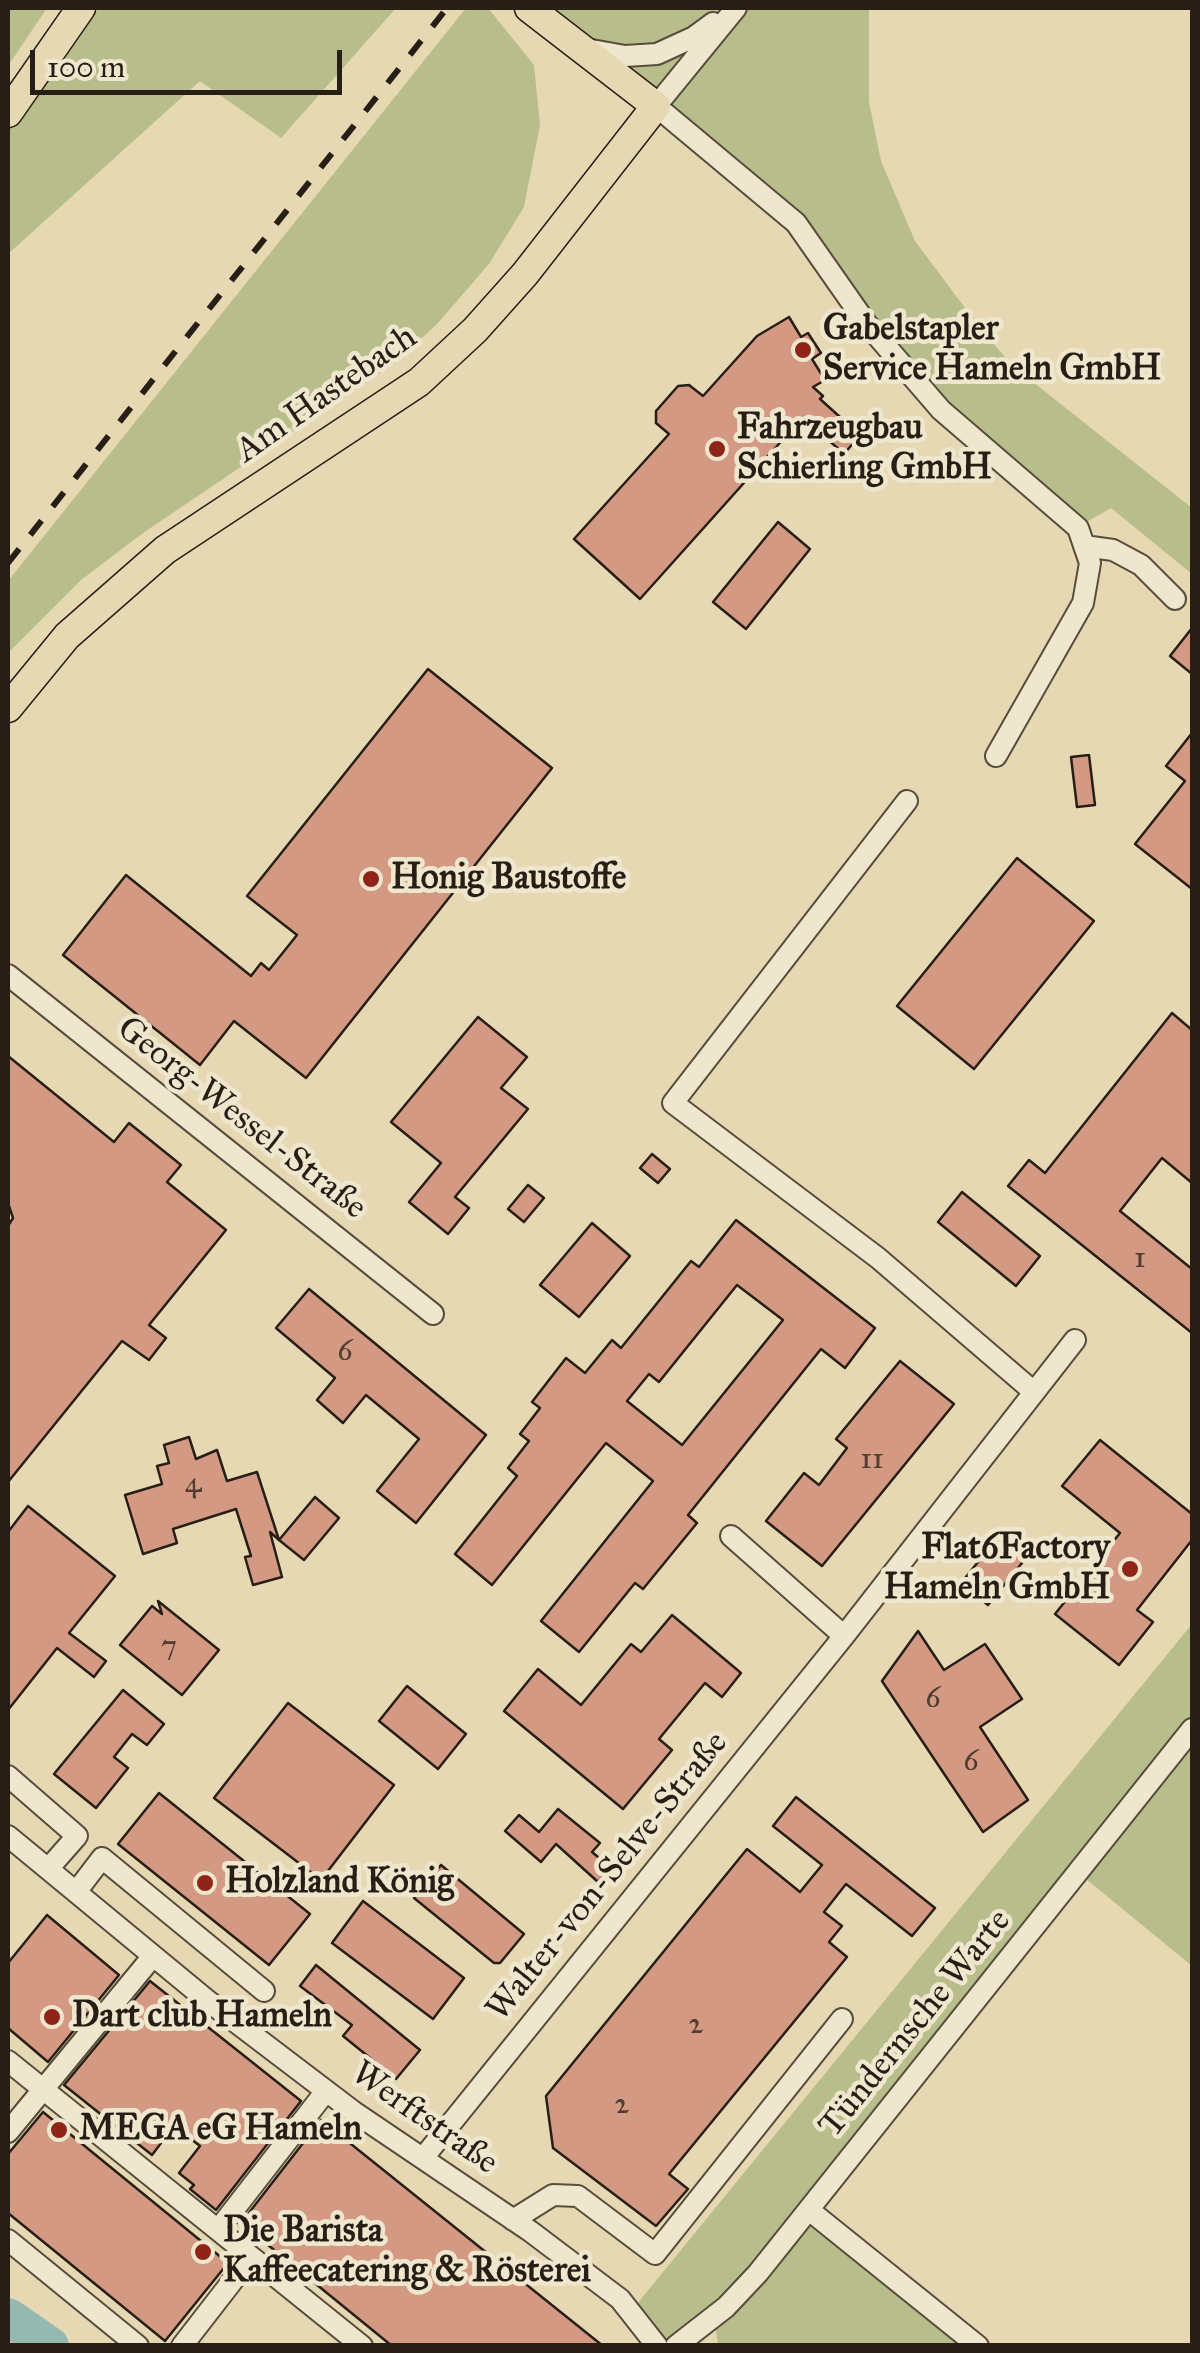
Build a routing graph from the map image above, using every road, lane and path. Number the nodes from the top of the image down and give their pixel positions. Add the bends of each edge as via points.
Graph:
1 (81, 8) edge
2 (529, 8) edge
3 (735, 8) edge
4 (582, 48) junction
5 (656, 106) junction
6 (9, 112) edge
7 (1084, 546) junction
8 (1175, 599) dead end
9 (8, 708) edge
10 (996, 756) dead end
11 (907, 801) dead end
12 (8, 975) edge
13 (433, 1314) dead end
14 (1075, 1340) dead end
15 (1034, 1392) junction
16 (731, 1536) dead end
17 (844, 1636) junction
18 (1192, 1730) edge
19 (8, 1776) edge
20 (8, 1836) edge
21 (48, 1870) junction
22 (76, 1892) junction
23 (153, 1956) junction
24 (264, 1991) dead end
25 (842, 2019) dead end
26 (8, 2061) edge
27 (42, 2089) junction
28 (326, 2092) junction
29 (8, 2132) edge
30 (423, 2158) junction
31 (809, 2210) junction
32 (513, 2220) junction
33 (218, 2230) junction
34 (8, 2240) edge
35 (252, 2257) junction
36 (138, 2346) edge
37 (182, 2346) edge
38 (362, 2346) edge
39 (656, 2346) edge
40 (676, 2346) edge
41 (978, 2346) edge

1 - 6 main road
2 - 4 main road
3 - 4 street via 657,54
3 - 5 street
4 - 5 main road
5 - 7 street via 796,223 866,323 941,410 1078,528
5 - 9 main road, Am Hastebach via 525,274 433,369 165,550 67,636
7 - 8 street via 1113,550 1140,565
7 - 10 street via 1090,563 1083,603
11 - 15 street via 673,1103 878,1258
12 - 13 street, Georg-Wessel-Straße
14 - 15 street, Walter-von-Selve-Straße
15 - 17 street, Walter-von-Selve-Straße
16 - 17 street
17 - 30 street, Walter-von-Selve-Straße
18 - 31 street, Tündernsche Warte
19 - 21 street via 77,1836
20 - 21 street, Werftstraße
21 - 22 street, Werftstraße
22 - 23 street, Werftstraße
22 - 24 street via 102,1858
23 - 27 street
23 - 28 street, Werftstraße
25 - 32 street via 655,2254 578,2196 553,2195
26 - 27 street
27 - 29 street
27 - 33 street
28 - 30 street, Werftstraße
28 - 33 street
30 - 32 street, Werftstraße
31 - 40 street, Tündernsche Warte via 726,2308
31 - 41 street
32 - 39 street, Werftstraße via 620,2299
33 - 35 street
34 - 36 street
35 - 37 street
35 - 38 street

